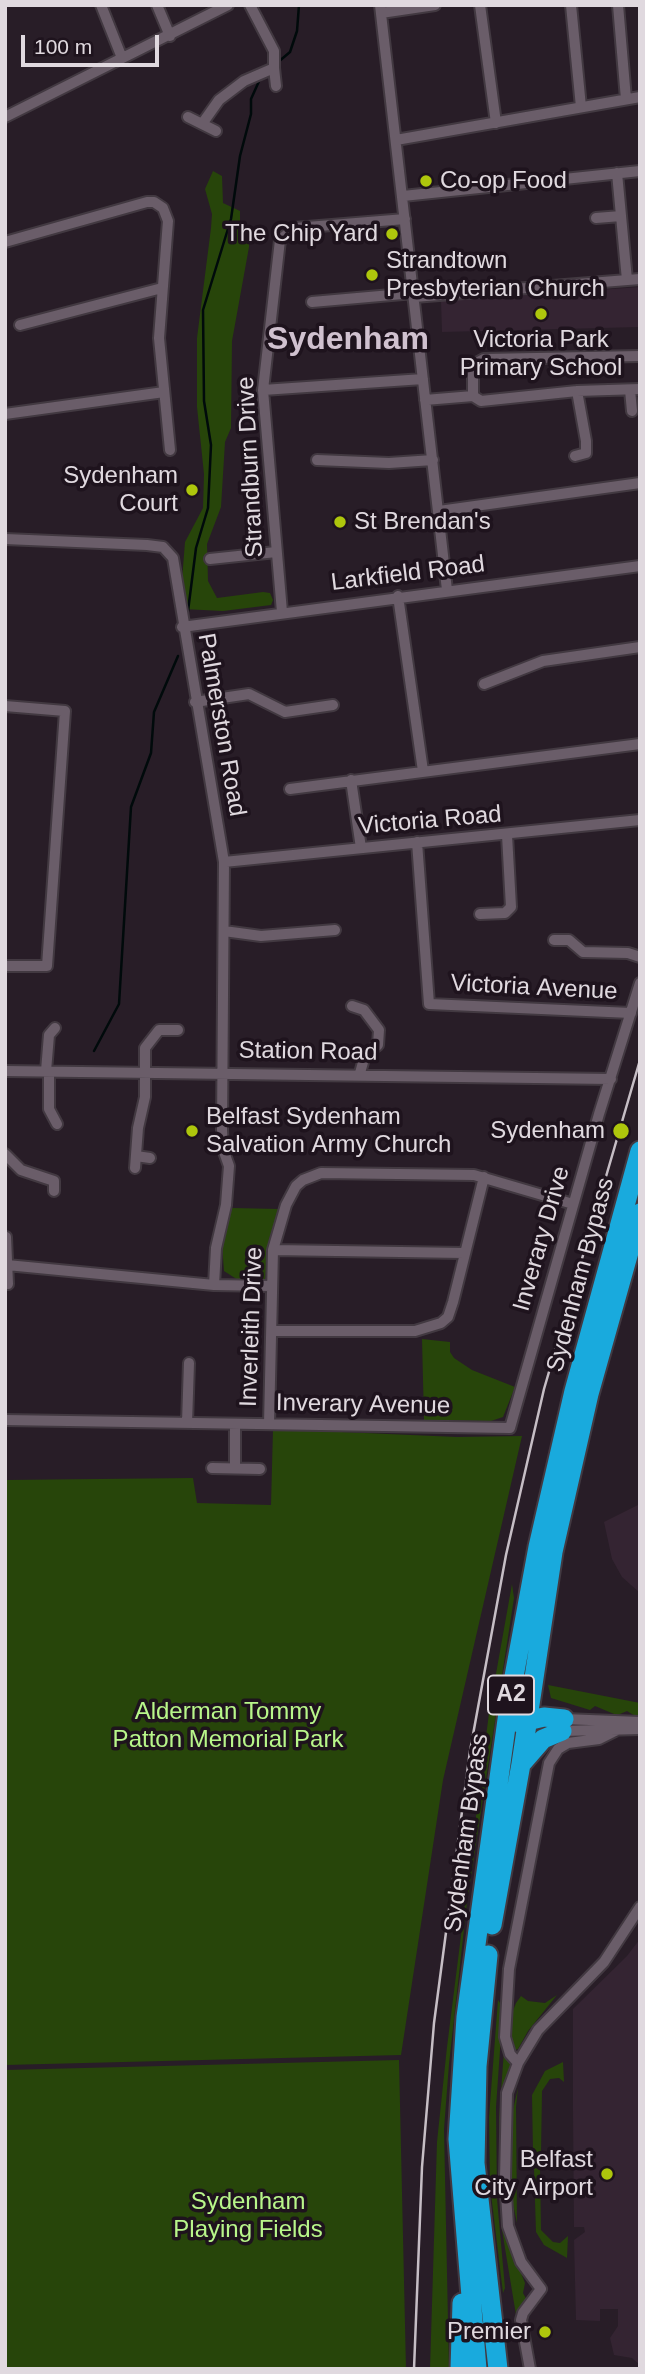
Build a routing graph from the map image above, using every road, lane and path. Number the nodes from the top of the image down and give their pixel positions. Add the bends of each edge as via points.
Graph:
1 (101, 5) edge
2 (158, 5) edge
3 (228, 5) edge
4 (250, 5) edge
5 (435, 5) edge
6 (481, 5) edge
7 (571, 5) edge
8 (618, 5) edge
9 (216, 8) edge
10 (381, 9) edge
11 (170, 36) junction
12 (122, 58) junction
13 (274, 68) junction
14 (276, 86) dead end
15 (640, 97) edge
16 (626, 99) junction
17 (581, 107) junction
18 (5, 117) edge
19 (188, 117) dead end
20 (496, 123) junction
21 (202, 124) junction
22 (216, 131) dead end
23 (396, 140) junction
24 (640, 171) edge
25 (617, 173) junction
26 (403, 196) junction
27 (621, 216) junction
28 (596, 218) dead end
29 (405, 219) junction
30 (5, 242) edge
31 (640, 279) edge
32 (627, 280) junction
33 (162, 288) junction
34 (414, 295) junction
35 (312, 302) dead end
36 (20, 325) dead end
37 (640, 356) edge
38 (423, 379) junction
39 (263, 390) junction
40 (635, 390) edge
41 (577, 391) junction
42 (164, 392) junction
43 (473, 396) junction
44 (425, 400) junction
45 (632, 411) dead end
46 (5, 414) edge
47 (170, 450) dead end
48 (575, 457) dead end
49 (317, 460) dead end
50 (433, 460) junction
51 (640, 483) edge
52 (439, 511) junction
53 (5, 539) edge
54 (276, 552) junction
55 (210, 559) dead end
56 (640, 566) edge
57 (447, 590) junction
58 (398, 596) junction
59 (282, 612) junction
60 (182, 627) junction
61 (640, 647) edge
62 (484, 684) dead end
63 (195, 702) junction
64 (333, 705) dead end
65 (5, 706) edge
66 (640, 744) edge
67 (423, 771) junction
68 (351, 780) junction
69 (290, 789) dead end
70 (640, 820) edge
71 (508, 835) junction
72 (417, 842) junction
73 (360, 848) junction
74 (224, 862) junction
75 (480, 914) dead end
76 (335, 930) dead end
77 (224, 931) junction
78 (555, 940) dead end
79 (640, 957) edge
80 (5, 966) edge
81 (640, 983) edge
82 (352, 1006) dead end
83 (631, 1013) junction
84 (55, 1028) dead end
85 (178, 1030) dead end
86 (5, 1071) edge
87 (48, 1071) junction
88 (145, 1071) junction
89 (222, 1072) junction
90 (360, 1073) junction
91 (611, 1079) junction
92 (57, 1124) dead end
93 (640, 1151) edge
94 (5, 1154) edge
95 (150, 1158) dead end
96 (484, 1177) junction
97 (54, 1191) dead end
98 (573, 1205) junction
99 (640, 1213) edge
100 (6, 1237) edge
101 (273, 1250) junction
102 (464, 1253) junction
103 (7, 1265) junction
104 (95, 1274) junction
105 (8, 1284) dead end
106 (214, 1285) junction
107 (96, 1286) dead end
108 (271, 1286) junction
109 (272, 1331) junction
110 (188, 1363) dead end
111 (5, 1420) edge
112 (187, 1423) junction
113 (235, 1423) junction
114 (269, 1424) junction
115 (510, 1427) joint
116 (212, 1468) dead end
117 (235, 1468) junction
118 (260, 1469) dead end
119 (535, 1676) junction
120 (528, 1719) junction
121 (559, 1722) junction
122 (640, 1722) edge
123 (617, 1730) junction
124 (640, 1730) edge
125 (504, 1747) junction
126 (521, 1764) junction
127 (640, 1907) edge
128 (518, 2063) junction
129 (468, 2252) junction
130 (460, 2369) edge
131 (477, 2369) edge
132 (498, 2369) edge
133 (530, 2369) edge

1 - 12 street
2 - 11 street
3 - 9 street
4 - 13 street via 274,51
5 - 10 street
6 - 20 street
7 - 17 street
8 - 16 street
9 - 11 street
10 - 23 street
11 - 12 street
12 - 18 street
13 - 14 street
13 - 21 street via 244,81 219,100
15 - 16 street
16 - 17 street
17 - 20 street
19 - 21 street
20 - 23 street
21 - 22 street
23 - 26 street
24 - 25 street
25 - 26 street
25 - 27 street
26 - 29 street
27 - 28 street
27 - 32 street
29 - 34 street
29 - 39 street, Strandburn Drive via 295,228 283,235 278,246
30 - 33 street via 154,202 163,208 168,221
31 - 32 street
32 - 34 street
33 - 36 street
33 - 42 street via 159,338
34 - 35 street
34 - 38 street
37 - 43 street via 484,359 473,365
38 - 39 street
38 - 44 street
39 - 54 street, Strandburn Drive
40 - 41 street
40 - 45 street
41 - 43 street via 481,401
41 - 48 street via 586,453
42 - 46 street
42 - 47 street
43 - 44 street
44 - 50 street
49 - 50 street
50 - 52 street
51 - 52 street
52 - 57 street
53 - 60 street, Palmerston Road via 163,547 174,565
54 - 55 street
54 - 59 street, Strandburn Drive
56 - 57 street, Larkfield Road
57 - 58 street, Larkfield Road
58 - 59 street, Larkfield Road
58 - 67 street
59 - 60 street, Larkfield Road
60 - 63 street, Palmerston Road
61 - 62 street via 543,661
63 - 64 street via 249,694 285,712
63 - 74 street, Palmerston Road
65 - 80 street via 65,711 47,966
66 - 67 street
67 - 68 street
68 - 69 street
68 - 73 street
70 - 71 street, Victoria Road
71 - 72 street, Victoria Road
71 - 75 street via 511,907 505,913
72 - 73 street, Victoria Road
72 - 83 street, Victoria Avenue via 429,1004
73 - 74 street, Victoria Road
74 - 77 street, Palmerston Road
76 - 77 street via 261,936
77 - 89 street, Palmerston Road
78 - 79 street via 569,940 583,952
81 - 83 street, Inverary Drive
82 - 90 street via 366,1005 379,1035 378,1045 362,1060
83 - 91 street, Inverary Drive
84 - 87 street via 49,1035
85 - 88 street via 159,1030 145,1048
86 - 87 street, Station Road
87 - 88 street, Station Road
87 - 92 street via 49,1109
88 - 89 street, Station Road
88 - 95 street via 136,1162
89 - 90 street, Station Road
89 - 106 street, Palmerston Road via 223,1149 229,1166
90 - 91 street, Station Road
91 - 98 street, Inverary Drive
93 - 125 highway, Sydenham Bypass / A2 via 545,1511
94 - 97 street via 21,1170 54,1181
96 - 98 street, Inverleith Drive
96 - 101 street, Inverleith Drive via 313,1175 296,1186
96 - 102 street
98 - 115 street, Inverary Drive
99 - 119 highway, Sydenham Bypass / A2 via 556,1539
100 - 103 street
101 - 102 street
101 - 108 street, Inverleith Drive
102 - 109 street via 450,1311 432,1329
103 - 104 street
103 - 105 street
104 - 106 street
104 - 107 street
106 - 108 street
108 - 109 street, Inverleith Drive
109 - 114 street, Inverleith Drive
110 - 112 street
111 - 112 street, Inverary Avenue
112 - 113 street, Inverary Avenue
113 - 114 street, Inverary Avenue
113 - 117 street
114 - 115 street, Inverary Avenue
116 - 117 street
117 - 118 street
119 - 120 highway, Sydenham Bypass / A2
119 - 121 highway via 542,1701
120 - 121 highway
120 - 125 highway via 515,1727
120 - 126 highway, Sydenham Bypass / A2
121 - 122 street
121 - 123 street
121 - 126 highway
123 - 124 street
123 - 128 street via 598,1739 568,1743 549,1763 509,1969 505,2037
125 - 129 highway, Sydenham Bypass / A2 via 460,2084 458,2139
126 - 132 highway, Sydenham Bypass / A2 via 493,1918 477,2066 475,2164
127 - 128 street via 604,1962 538,2030
128 - 133 street via 505,2115 508,2226 521,2262 541,2289 521,2320
129 - 130 highway
129 - 131 highway, Sydenham Bypass / A2

